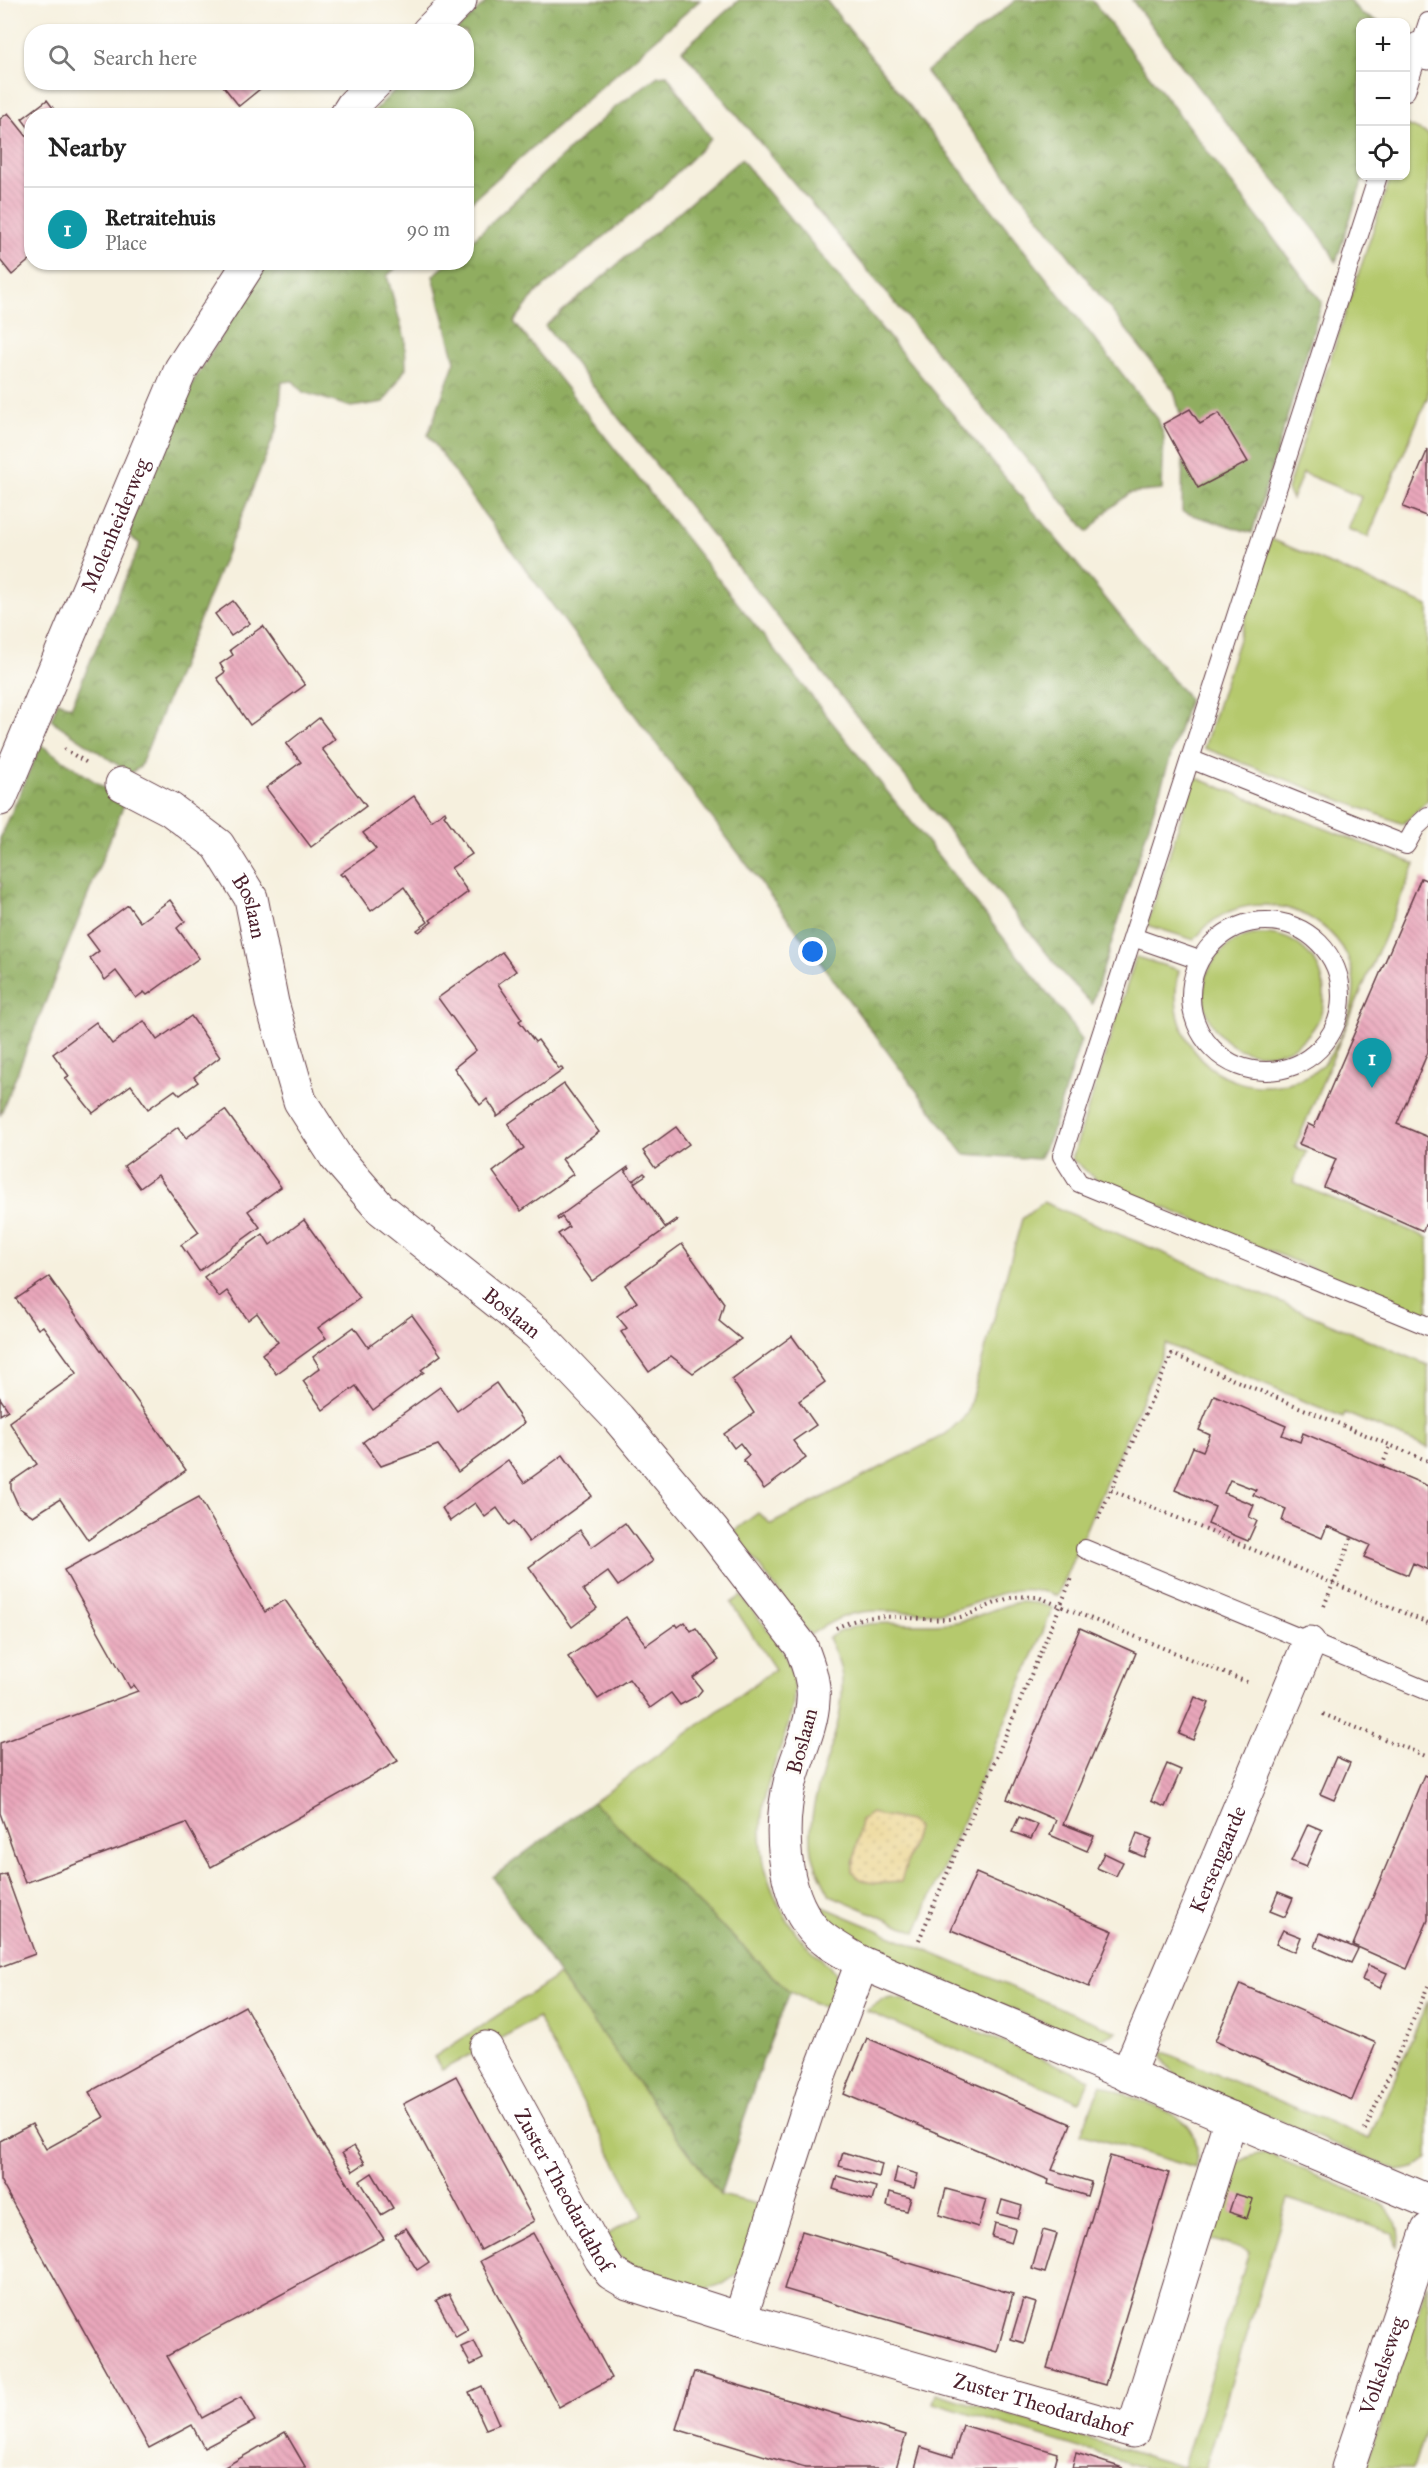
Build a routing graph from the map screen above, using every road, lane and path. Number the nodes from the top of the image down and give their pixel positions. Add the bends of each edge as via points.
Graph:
1 (460, 0) edge
2 (436, 24) edge
3 (1425, 41) edge
4 (1410, 80) edge
5 (368, 90) edge
6 (351, 108) edge
7 (1377, 180) edge
8 (245, 270) edge
9 (30, 728) junction
10 (1190, 759) junction
11 (122, 784) joint
12 (0, 799) edge
13 (1428, 816) edge
14 (1133, 937) junction
15 (1199, 960) junction
16 (1428, 1326) edge
17 (1390, 1446) dead end
18 (1382, 1466) dead end
19 (1111, 1490) dead end
20 (1352, 1537) dead end
21 (1085, 1549) dead end
22 (1334, 1583) junction
23 (1428, 1623) edge
24 (1309, 1643) junction
25 (801, 1646) junction
26 (1428, 1691) edge
27 (1286, 1698) junction
28 (1428, 1758) edge
29 (862, 1963) junction
30 (1428, 1986) edge
31 (486, 2048) dead end
32 (1127, 2075) junction
33 (1231, 2118) junction
34 (1366, 2130) dead end
35 (1428, 2201) edge
36 (1428, 2230) edge
37 (740, 2319) junction
38 (1348, 2468) edge

1 - 2 street
3 - 4 lane
5 - 6 street
7 - 10 lane
8 - 9 street, Molenheiderweg via 181,369
9 - 11 path
9 - 12 street, Molenheiderweg
10 - 13 lane via 1406,845
10 - 14 lane
11 - 25 street, Boslaan via 170,808 218,845 251,897 272,1003 300,1101 336,1157 380,1208 537,1333 618,1418 712,1530
14 - 15 lane
14 - 16 lane via 1062,1156 1079,1183
15 - 15 lane via 1190,996 1193,1017 1216,1053 1255,1071 1277,1071 1297,1065 1329,1037 1338,1017 1338,975 1329,955 1297,927 1276,921 1234,927 1216,938
17 - 18 path
19 - 22 path
20 - 22 path
21 - 24 lane
22 - 23 path
22 - 24 path
24 - 26 lane
24 - 27 street, Kersengaarde
25 - 27 path via 853,1619 950,1619 1014,1597 1038,1597
25 - 29 street, Boslaan via 814,1699 791,1779 784,1824 785,1855 797,1901 813,1929
27 - 28 path
27 - 32 street, Kersengaarde
29 - 32 street
29 - 37 street via 816,2084
30 - 34 path
31 - 37 street, Zuster Theodardahof via 611,2273 628,2283
32 - 33 street
33 - 35 street
33 - 37 street, Zuster Theodardahof via 1133,2431
36 - 38 street, Volkelseweg

